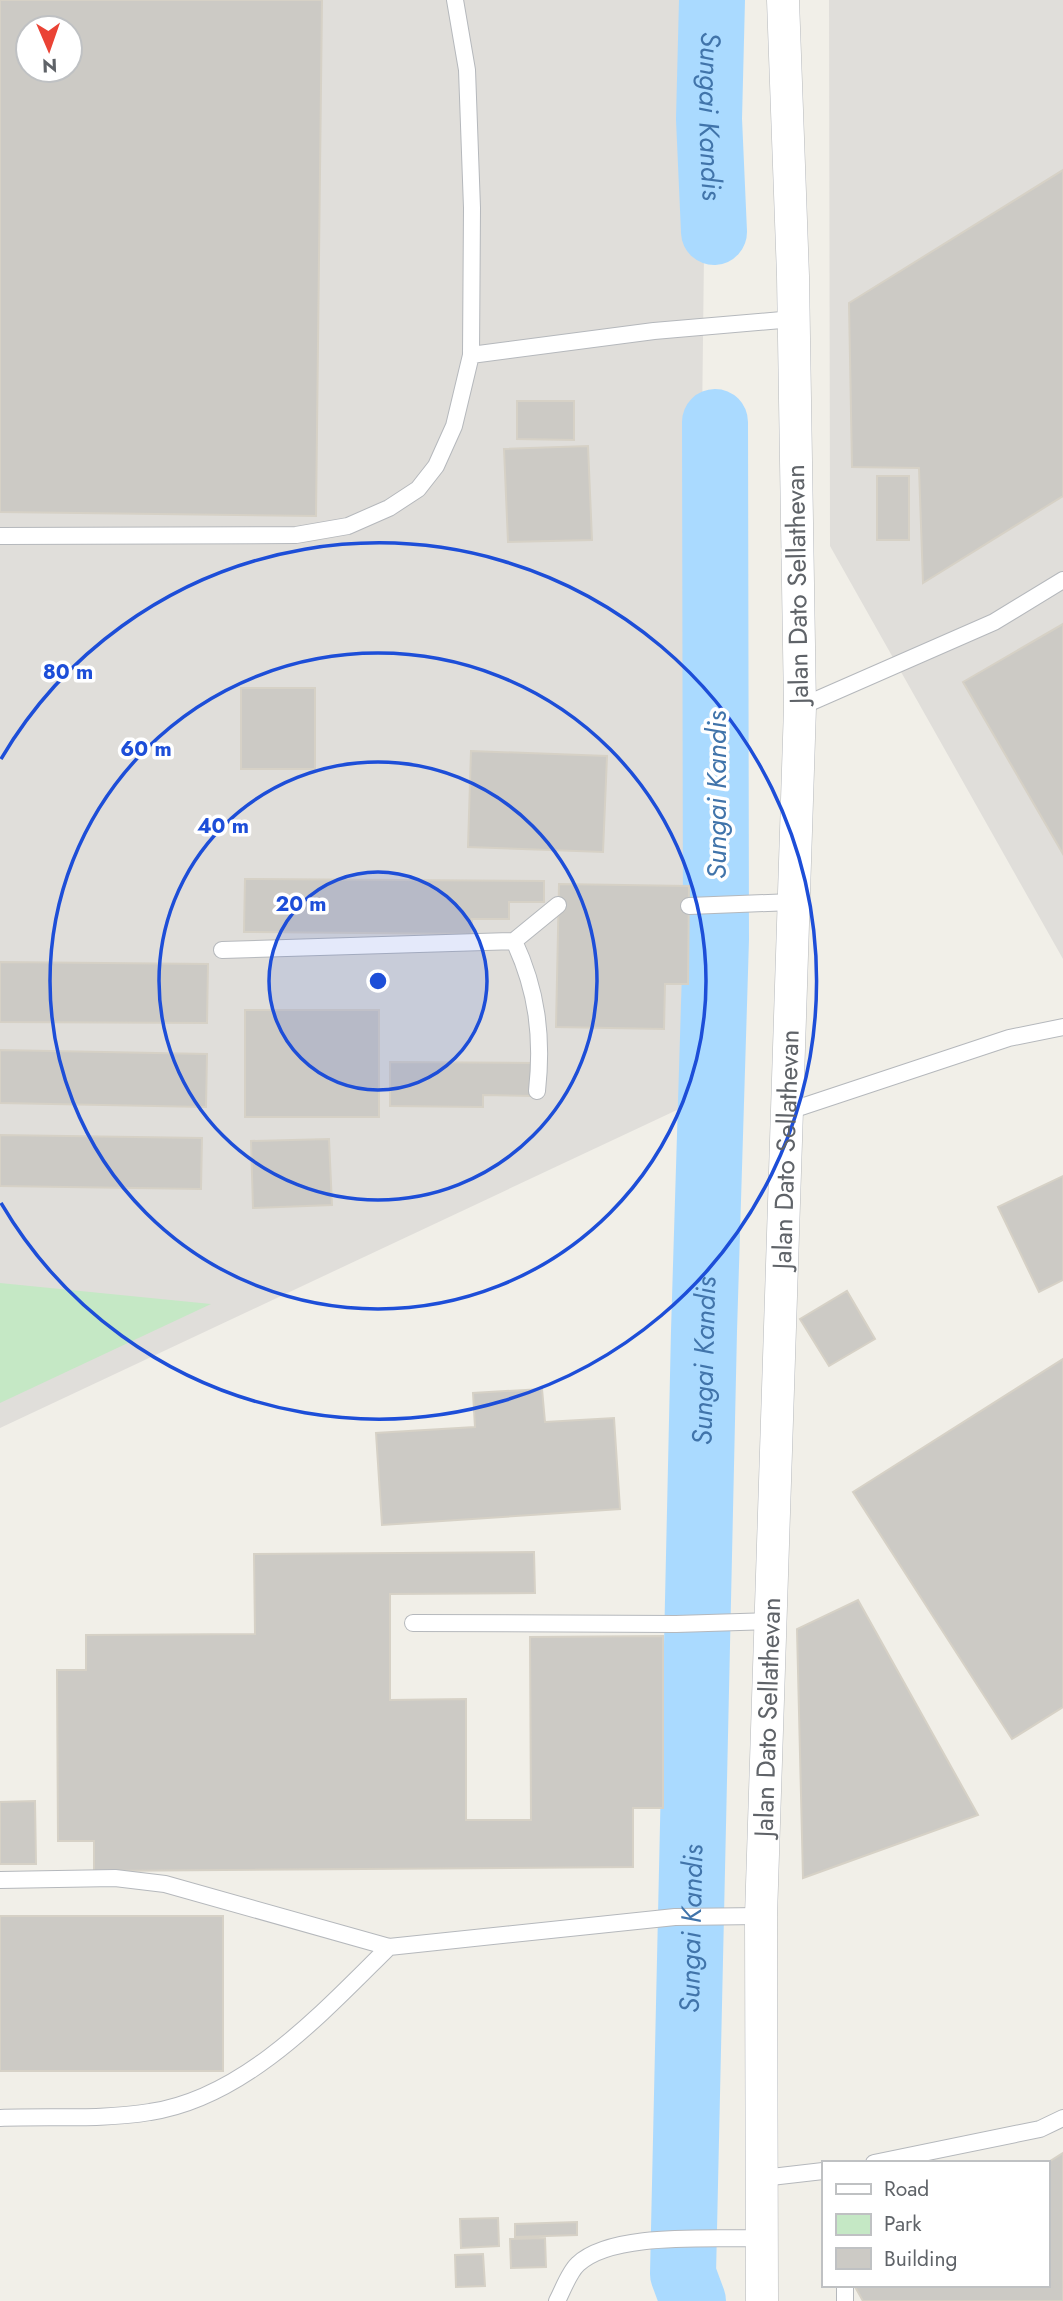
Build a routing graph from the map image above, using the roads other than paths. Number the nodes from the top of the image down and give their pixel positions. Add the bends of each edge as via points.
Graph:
1 (454, 0) edge
2 (783, 0) edge
3 (793, 319) junction
4 (471, 355) junction
5 (0, 536) edge
6 (1063, 580) edge
7 (800, 707) junction
8 (792, 902) junction
9 (558, 905) dead end
10 (694, 906) dead end
11 (514, 941) junction
12 (222, 950) dead end
13 (1063, 1027) edge
14 (537, 1091) dead end
15 (786, 1112) junction
16 (770, 1621) junction
17 (413, 1623) dead end
18 (0, 1880) edge
19 (761, 1916) junction
20 (389, 1947) junction
21 (0, 2118) edge
22 (1063, 2118) edge
23 (884, 2161) edge
24 (822, 2171) edge
25 (762, 2178) junction
26 (762, 2238) junction
27 (557, 2301) edge
28 (762, 2301) edge

1 - 4 lane via 467,70
2 - 3 street, Jalan Dato Sellathevan
3 - 4 lane via 679,328
3 - 7 street, Jalan Dato Sellathevan
4 - 5 lane via 454,426 436,466 418,489 389,509 348,526 296,535
6 - 7 lane via 994,622
7 - 8 street, Jalan Dato Sellathevan
8 - 10 lane
8 - 15 street, Jalan Dato Sellathevan
9 - 11 lane
11 - 12 lane
11 - 14 lane via 530,975 537,1016
13 - 15 lane via 1009,1038
15 - 16 street, Jalan Dato Sellathevan
16 - 17 lane
16 - 19 street, Jalan Dato Sellathevan
18 - 20 lane via 115,1878 165,1884
19 - 20 lane via 675,1917
19 - 25 street, Jalan Dato Sellathevan
20 - 21 lane via 295,2036 213,2094 149,2113
22 - 23 lane via 1040,2129
24 - 25 lane
25 - 26 street, Jalan Dato Sellathevan
26 - 27 lane via 621,2243 594,2252 576,2266
26 - 28 street, Jalan Dato Sellathevan

